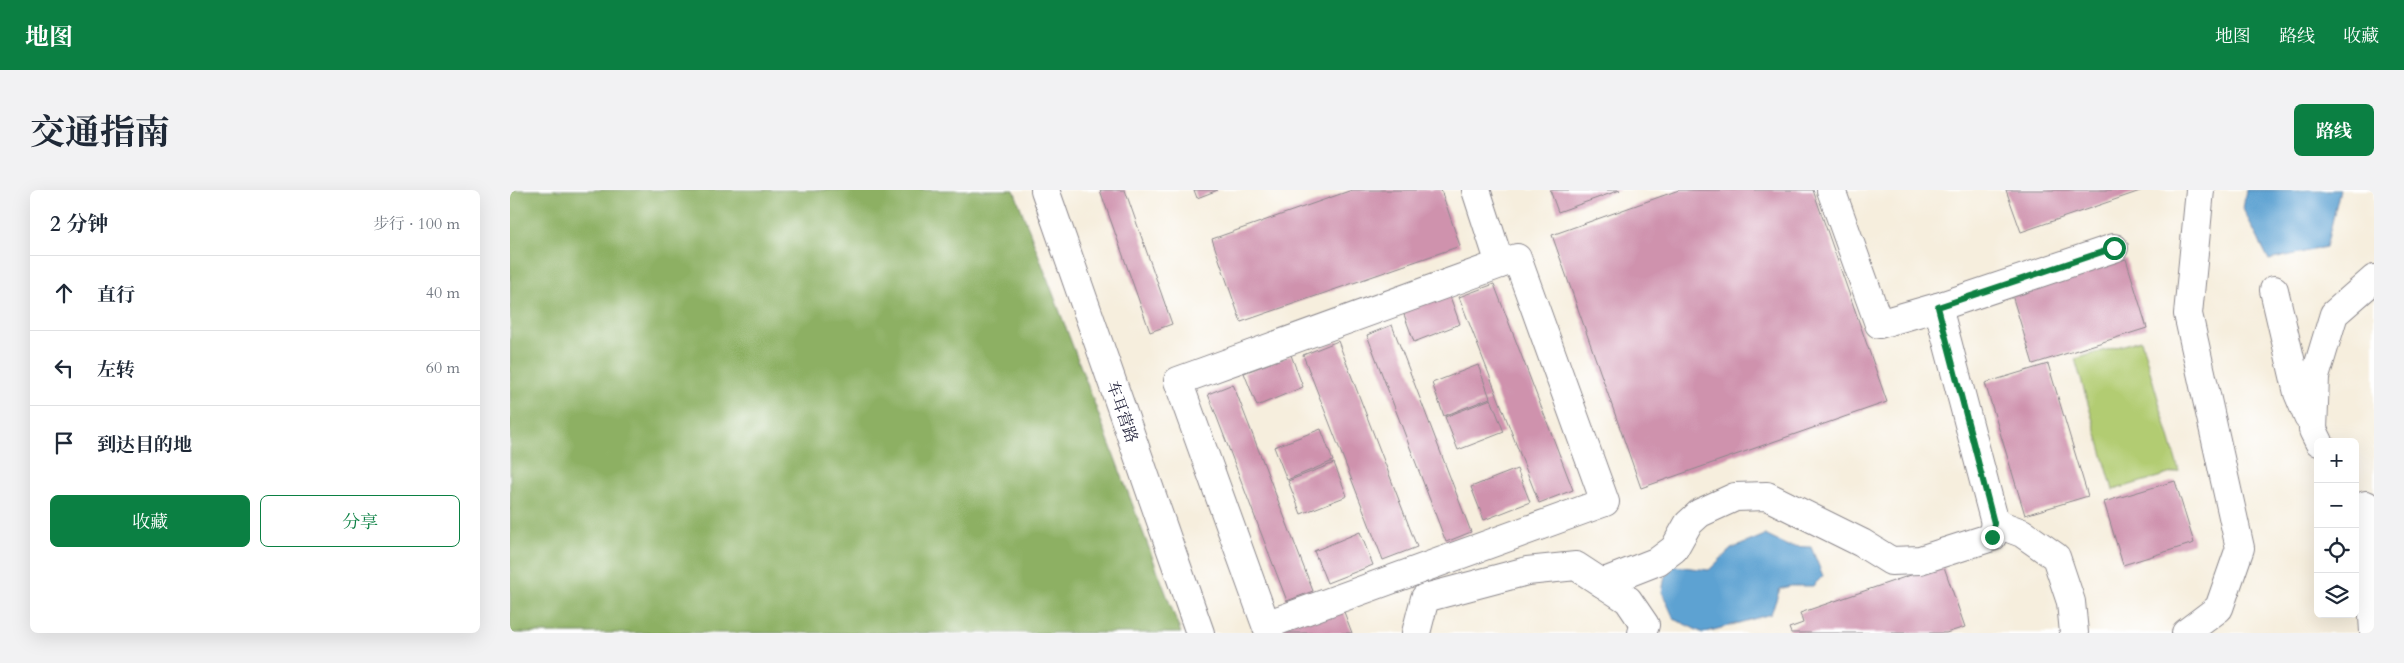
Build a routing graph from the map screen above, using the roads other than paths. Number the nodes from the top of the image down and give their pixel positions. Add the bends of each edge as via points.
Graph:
1 (1045, 190) edge
2 (1476, 190) edge
3 (1831, 190) edge
4 (2200, 190) edge
5 (2114, 248) dead end
6 (1500, 264) junction
7 (2374, 279) edge
8 (2274, 290) dead end
9 (1938, 307) junction
10 (2316, 436) edge
11 (2365, 504) edge
12 (1994, 523) junction
13 (1602, 582) junction
14 (2374, 632) edge
15 (1200, 633) edge
16 (1416, 633) edge
17 (1642, 633) edge
18 (2074, 633) edge
19 (2186, 633) edge

1 - 15 street, 车耳营路
2 - 6 street
3 - 9 street via 1879,324
4 - 19 street via 2188,314 2240,548 2219,608
5 - 9 street
6 - 6 street via 1178,381 1266,625 1605,502 1517,258
7 - 10 street via 2334,314 2315,378
8 - 10 street via 2298,393
9 - 12 street
11 - 14 street
12 - 13 street via 1992,537 1920,560 1891,562 1862,543 1767,496 1735,497 1700,513 1688,524 1674,549 1658,561
12 - 18 street via 2022,533 2056,557 2071,602
13 - 16 street via 1576,566 1527,571 1425,598
13 - 17 street via 1628,600 1644,625

